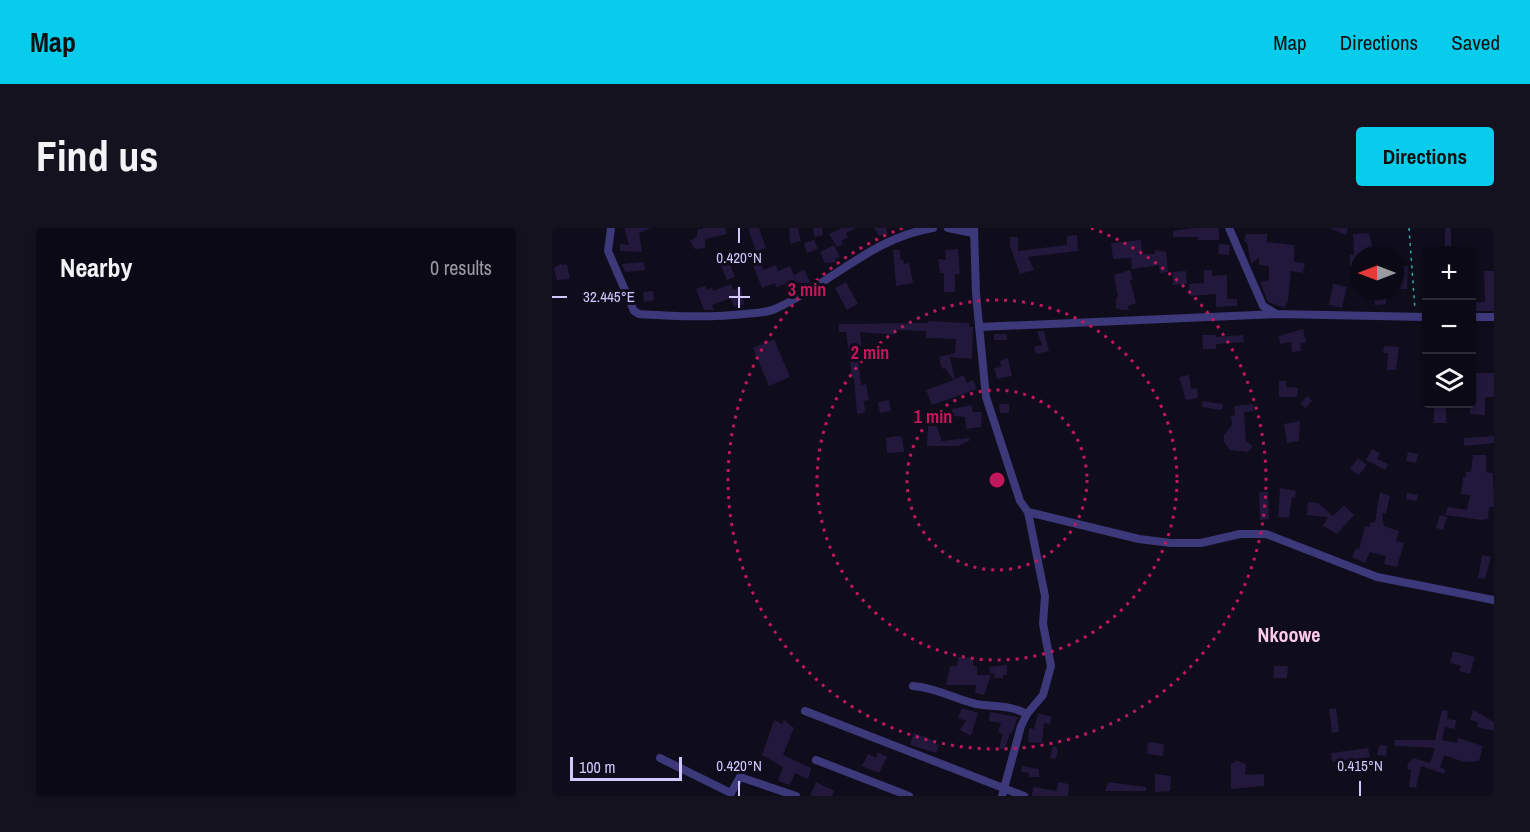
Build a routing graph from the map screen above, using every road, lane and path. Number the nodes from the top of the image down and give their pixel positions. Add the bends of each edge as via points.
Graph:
1 (610, 228) edge
2 (933, 228) edge
3 (948, 228) edge
4 (1228, 228) edge
5 (1408, 228) edge
6 (973, 230) edge
7 (1276, 314) junction
8 (1416, 314) dead end
9 (1422, 317) edge
10 (1476, 317) edge
11 (1494, 317) edge
12 (979, 327) junction
13 (1028, 512) junction
14 (1494, 600) edge
15 (913, 686) dead end
16 (805, 711) dead end
17 (1027, 714) junction
18 (660, 758) dead end
19 (816, 760) dead end
20 (1004, 793) edge
21 (796, 796) edge
22 (909, 796) edge
23 (1024, 796) edge

1 - 2 street via 608,251 634,311 706,318 776,309 819,287 876,247
3 - 6 street
4 - 7 street via 1263,306
5 - 8 path
6 - 12 street
7 - 9 street
7 - 12 street
10 - 11 street
12 - 13 street via 986,397 1020,501
13 - 14 street via 1171,543 1266,534 1377,577
13 - 17 street via 1045,596 1043,624 1051,666 1043,695
15 - 17 street via 947,692 977,704 1016,708
16 - 20 street
17 - 20 street
18 - 21 street via 731,793 740,777
19 - 22 street
20 - 23 street

